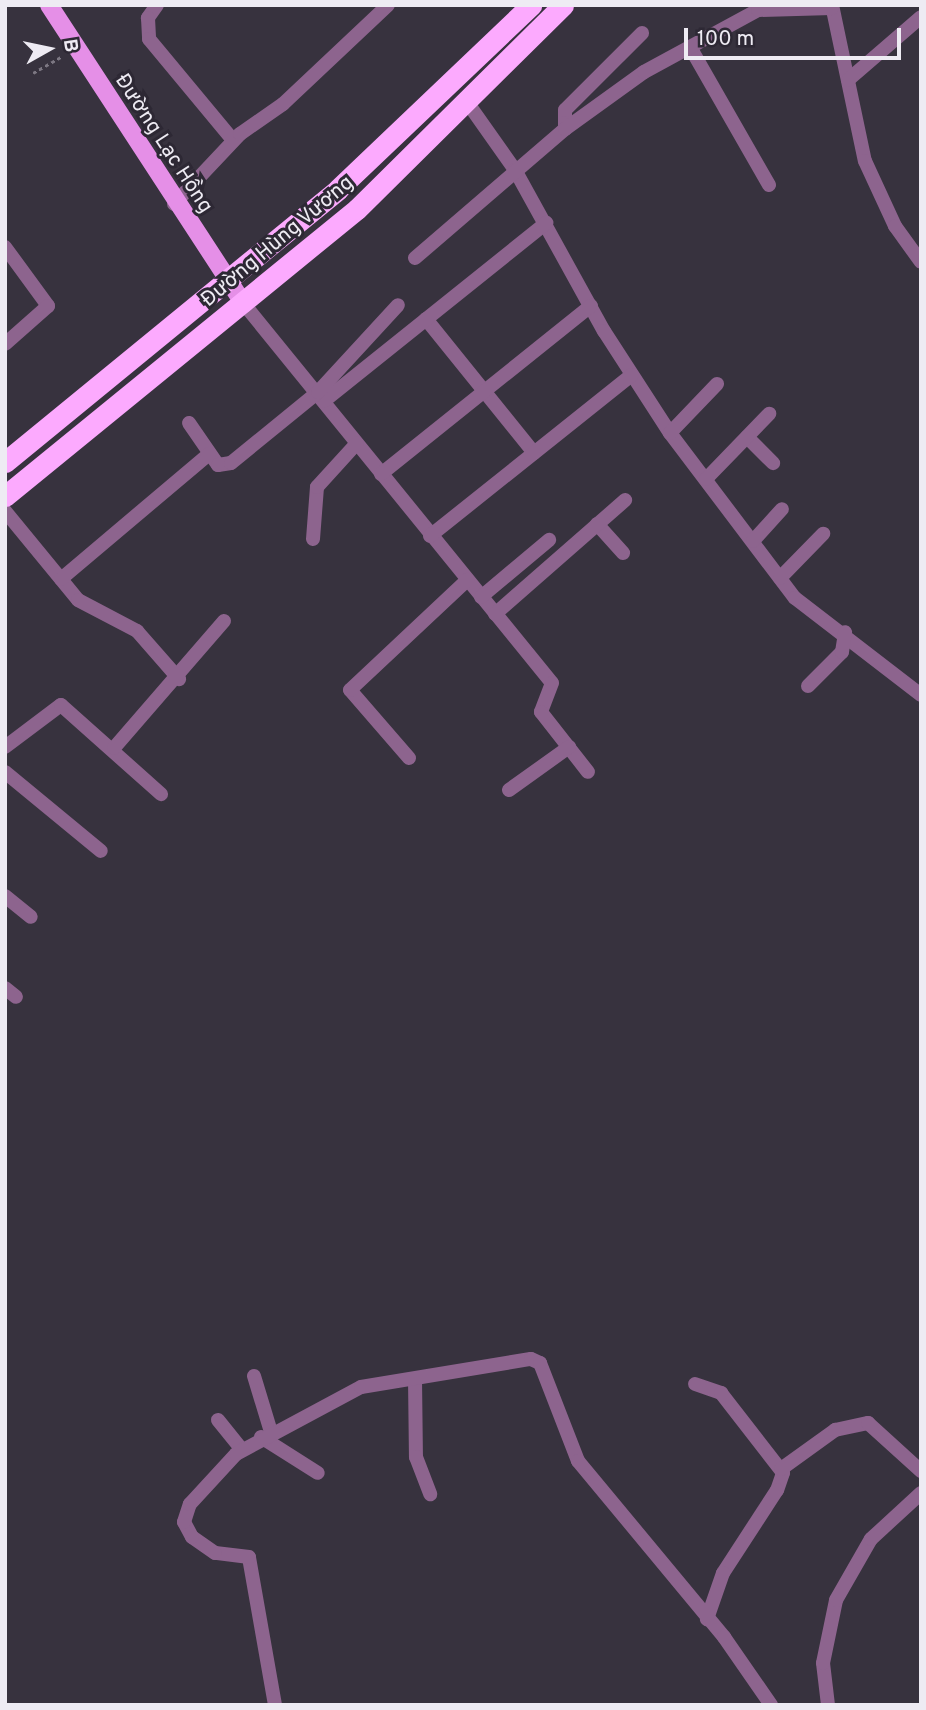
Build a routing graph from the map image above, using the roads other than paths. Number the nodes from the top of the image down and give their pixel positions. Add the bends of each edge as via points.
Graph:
1 (49, 5) edge
2 (157, 5) edge
3 (388, 5) edge
4 (531, 5) edge
5 (564, 5) edge
6 (832, 7) edge
7 (921, 17) edge
8 (642, 33) dead end
9 (690, 47) junction
10 (848, 80) junction
11 (467, 102) junction
12 (565, 128) junction
13 (233, 140) junction
14 (515, 170) junction
15 (769, 185) dead end
16 (174, 204) junction
17 (546, 223) junction
18 (5, 247) edge
19 (415, 258) dead end
20 (921, 262) edge
21 (228, 281) junction
22 (244, 304) junction
23 (398, 305) dead end
24 (591, 306) junction
25 (426, 319) junction
26 (5, 344) edge
27 (632, 375) junction
28 (717, 384) dead end
29 (484, 391) junction
30 (321, 396) junction
31 (769, 414) dead end
32 (189, 423) dead end
33 (670, 433) junction
34 (747, 437) junction
35 (357, 443) junction
36 (10, 452) edge
37 (534, 453) junction
38 (209, 454) junction
39 (773, 463) dead end
40 (381, 474) junction
41 (706, 479) junction
42 (5, 496) edge
43 (625, 500) dead end
44 (782, 509) dead end
45 (5, 511) edge
46 (597, 524) junction
47 (823, 534) dead end
48 (430, 536) junction
49 (313, 539) dead end
50 (550, 540) dead end
51 (753, 541) junction
52 (623, 553) dead end
53 (780, 578) junction
54 (61, 579) junction
55 (467, 580) junction
56 (481, 597) junction
57 (495, 614) junction
58 (225, 621) dead end
59 (845, 632) junction
60 (179, 678) junction
61 (808, 686) dead end
62 (921, 695) edge
63 (5, 747) edge
64 (569, 747) junction
65 (114, 748) junction
66 (408, 758) dead end
67 (5, 772) edge
68 (588, 772) dead end
69 (509, 790) dead end
70 (161, 794) dead end
71 (101, 850) dead end
72 (5, 896) edge
73 (31, 917) dead end
74 (254, 1376) dead end
75 (415, 1378) junction
76 (695, 1384) dead end
77 (218, 1420) dead end
78 (266, 1434) junction
79 (242, 1450) junction
80 (781, 1469) junction
81 (921, 1471) edge
82 (318, 1473) dead end
83 (921, 1493) edge
84 (430, 1494) dead end
85 (707, 1619) junction
86 (275, 1705) edge
87 (771, 1705) edge
88 (828, 1705) edge

1 - 16 main road, Đường Lạc Hồng
2 - 13 street via 148,18 149,39
3 - 13 street via 283,104
4 - 21 highway, Đường Hùng Vương via 338,189
5 - 11 highway, Đường Hùng Vương
6 - 9 street via 758,10
6 - 10 street
7 - 10 street
8 - 12 street via 565,110
9 - 12 street via 644,72
9 - 15 street
10 - 20 street via 871,176 895,226
11 - 14 street
11 - 22 highway, Đường Hùng Vương via 357,209
12 - 14 street
13 - 16 street
14 - 17 street
14 - 19 street
16 - 21 main road, Đường Lạc Hồng
17 - 24 street
17 - 25 street
18 - 26 street via 48,306
21 - 22 main road, Đường Lạc Hồng
21 - 36 highway, Đường Hùng Vương
22 - 30 street
22 - 42 highway, Đường Hùng Vương
23 - 30 street
24 - 27 street
24 - 29 street
25 - 29 street
25 - 30 street
27 - 33 street
27 - 37 street
28 - 33 street
29 - 37 street
29 - 40 street
30 - 35 street
30 - 38 street via 230,463 218,465
31 - 34 street
32 - 38 street
33 - 41 street
34 - 39 street
34 - 41 street
35 - 40 street
35 - 49 street via 317,487
37 - 48 street
38 - 54 street
40 - 48 street
41 - 51 street
43 - 46 street
44 - 51 street
45 - 54 street
46 - 52 street
46 - 57 street
47 - 53 street
48 - 55 street
50 - 56 street
51 - 53 street
53 - 59 street via 808,610
54 - 60 street via 91,611 137,631
55 - 56 street
55 - 66 street via 350,690
56 - 57 street
57 - 64 street via 552,683 541,712
58 - 60 street
59 - 61 street via 842,652
59 - 62 street
60 - 65 street
63 - 65 street via 61,705
64 - 68 street
64 - 69 street
65 - 70 street
67 - 71 street
72 - 73 street
74 - 78 street
75 - 78 street via 361,1387
75 - 84 street via 416,1457
75 - 85 street via 536,1359 578,1461
76 - 80 street via 721,1393
77 - 79 street
78 - 79 street
78 - 82 street
79 - 86 street via 190,1504 184,1521 192,1537 215,1553 249,1557
80 - 81 street via 835,1430 868,1423
80 - 85 street via 778,1490 723,1573
83 - 88 street via 871,1539 836,1600 823,1663
85 - 87 street

